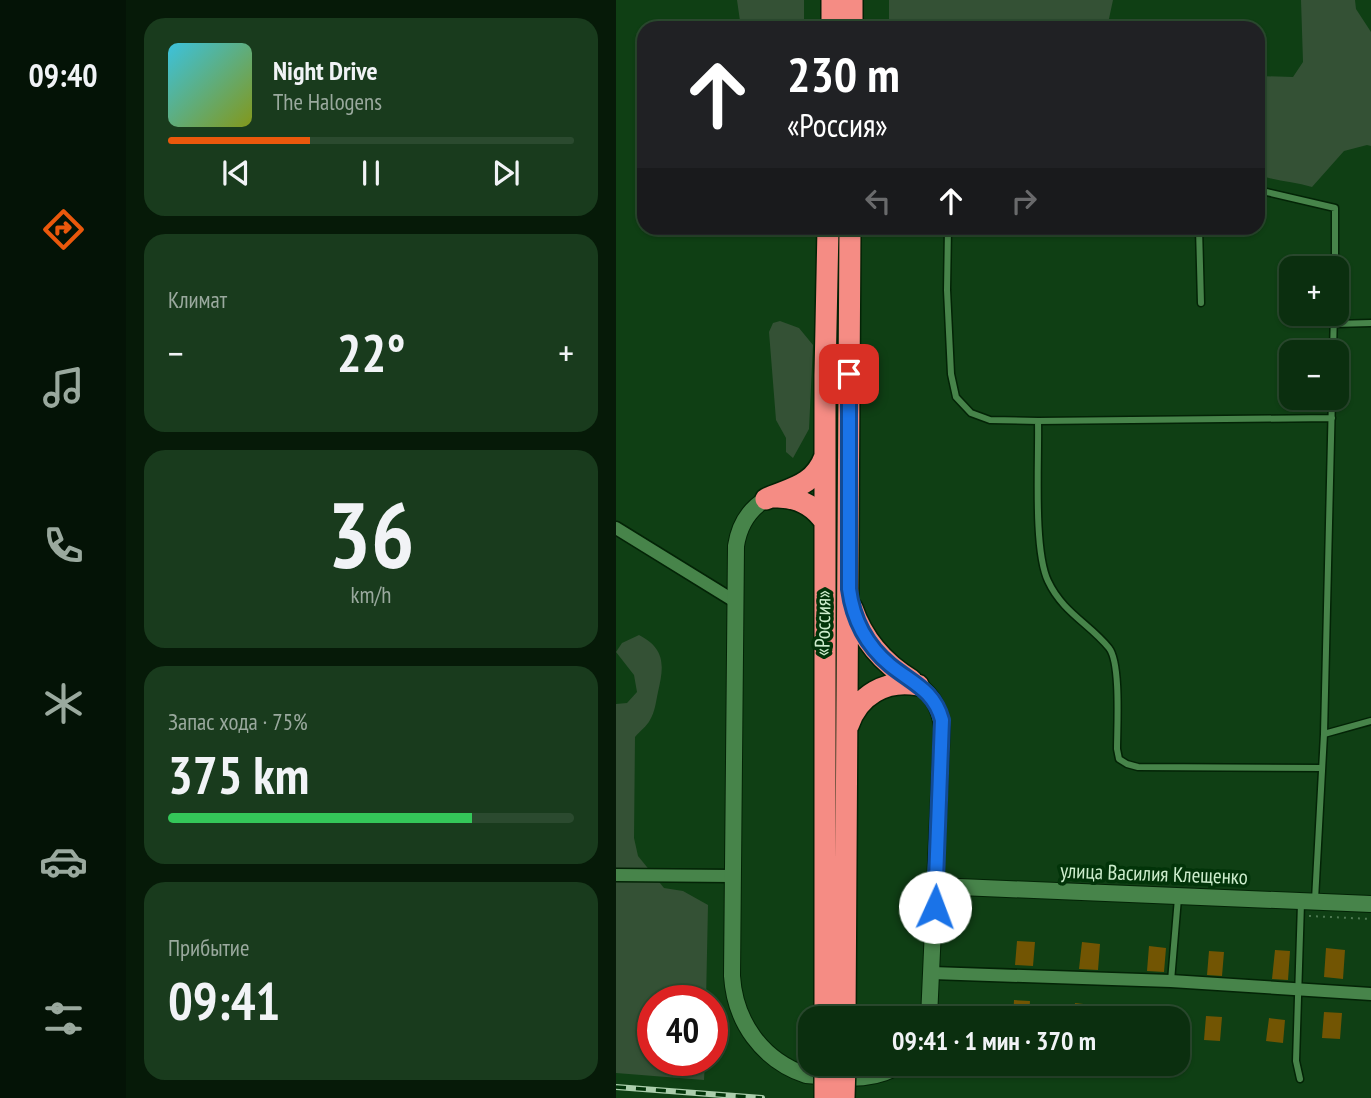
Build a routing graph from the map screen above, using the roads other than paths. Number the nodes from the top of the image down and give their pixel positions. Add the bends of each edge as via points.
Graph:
1 (832, 0) edge
2 (852, 0) edge
3 (832, 21) edge
4 (852, 21) edge
5 (1265, 192) edge
6 (828, 235) edge
7 (850, 235) edge
8 (948, 235) edge
9 (1199, 235) edge
10 (1335, 256) edge
11 (1202, 303) dead end
12 (1371, 323) edge
13 (1349, 324) edge
14 (1332, 410) edge
15 (1332, 418) junction
16 (1038, 421) junction
17 (825, 456) junction
18 (766, 499) junction
19 (825, 522) junction
20 (616, 528) edge
21 (849, 589) junction
22 (736, 602) junction
23 (916, 683) junction
24 (1371, 721) edge
25 (1324, 734) junction
26 (846, 738) junction
27 (1322, 768) junction
28 (616, 875) edge
29 (733, 876) junction
30 (936, 886) junction
31 (1178, 896) junction
32 (1308, 902) junction
33 (1371, 904) edge
34 (932, 973) junction
35 (1171, 981) junction
36 (1300, 990) junction
37 (1371, 994) edge
38 (825, 1006) edge
39 (845, 1006) edge
40 (930, 1006) edge
41 (798, 1072) edge
42 (806, 1076) edge
43 (825, 1076) edge
44 (845, 1076) edge
45 (876, 1076) edge
46 (1300, 1079) dead end
47 (825, 1098) edge
48 (845, 1098) edge

1 - 3 highway
2 - 4 highway
5 - 10 lane via 1335,208
6 - 17 highway, «Россия»
7 - 21 highway, «Россия»
8 - 16 lane via 948,318 956,397 971,413 990,420
9 - 11 lane
12 - 13 lane
14 - 15 lane
15 - 16 lane
15 - 25 lane
16 - 27 lane via 1043,569 1071,614 1111,649 1117,676 1119,759 1138,767
17 - 18 highway via 807,482
17 - 19 highway, «Россия»
18 - 19 highway via 799,500
18 - 22 street via 747,516 738,533
19 - 38 highway, «Россия»
20 - 22 street
21 - 23 highway via 855,617 869,642
21 - 26 highway, «Россия»
22 - 29 street
23 - 26 highway via 873,692 852,715
23 - 30 street via 937,704 942,728
24 - 25 lane
25 - 27 lane
26 - 39 highway, «Россия»
27 - 32 lane
28 - 29 street
29 - 41 street via 732,985 741,1016 758,1044
30 - 31 street, улица Василия Клещенко
30 - 34 street
31 - 32 street, улица Василия Клещенко
31 - 35 lane
32 - 33 street, улица Василия Клещенко
32 - 36 lane
34 - 35 street
34 - 40 street
35 - 36 street
36 - 37 street
36 - 46 lane via 1296,1061
42 - 45 street
43 - 47 highway, bridge
44 - 48 highway, bridge

